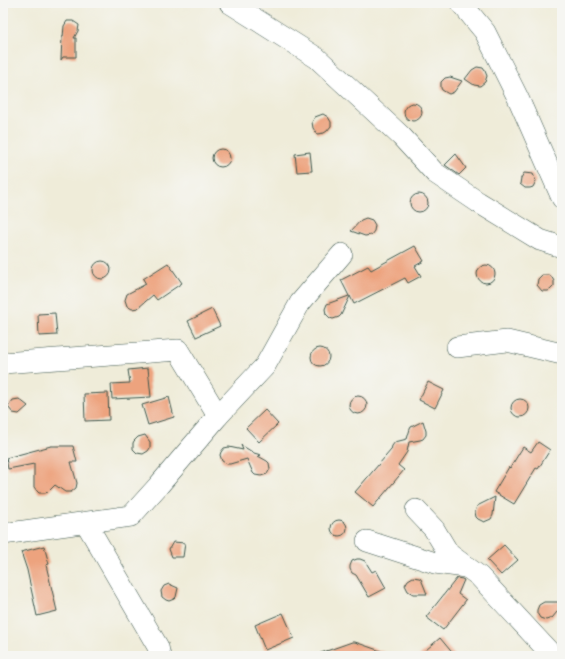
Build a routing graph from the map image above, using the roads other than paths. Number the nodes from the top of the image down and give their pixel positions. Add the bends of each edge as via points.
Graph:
1 (230, 3) edge
2 (461, 3) edge
3 (562, 198) edge
4 (562, 246) edge
5 (342, 254) dead end
6 (457, 347) dead end
7 (562, 354) edge
8 (3, 364) edge
9 (218, 416) junction
10 (416, 510) dead end
11 (86, 523) junction
12 (3, 534) edge
13 (367, 541) dead end
14 (466, 567) junction
15 (160, 656) edge
16 (553, 656) edge

1 - 4 street via 317,58 401,136 435,173 540,240
2 - 3 street via 485,32 518,98
5 - 9 street via 300,303 265,366
6 - 7 street via 507,342
8 - 9 street via 178,350
9 - 11 street via 131,516
10 - 14 street via 434,529 449,554
11 - 12 street
11 - 15 street via 158,647
13 - 14 street via 436,563
14 - 16 street via 479,576

